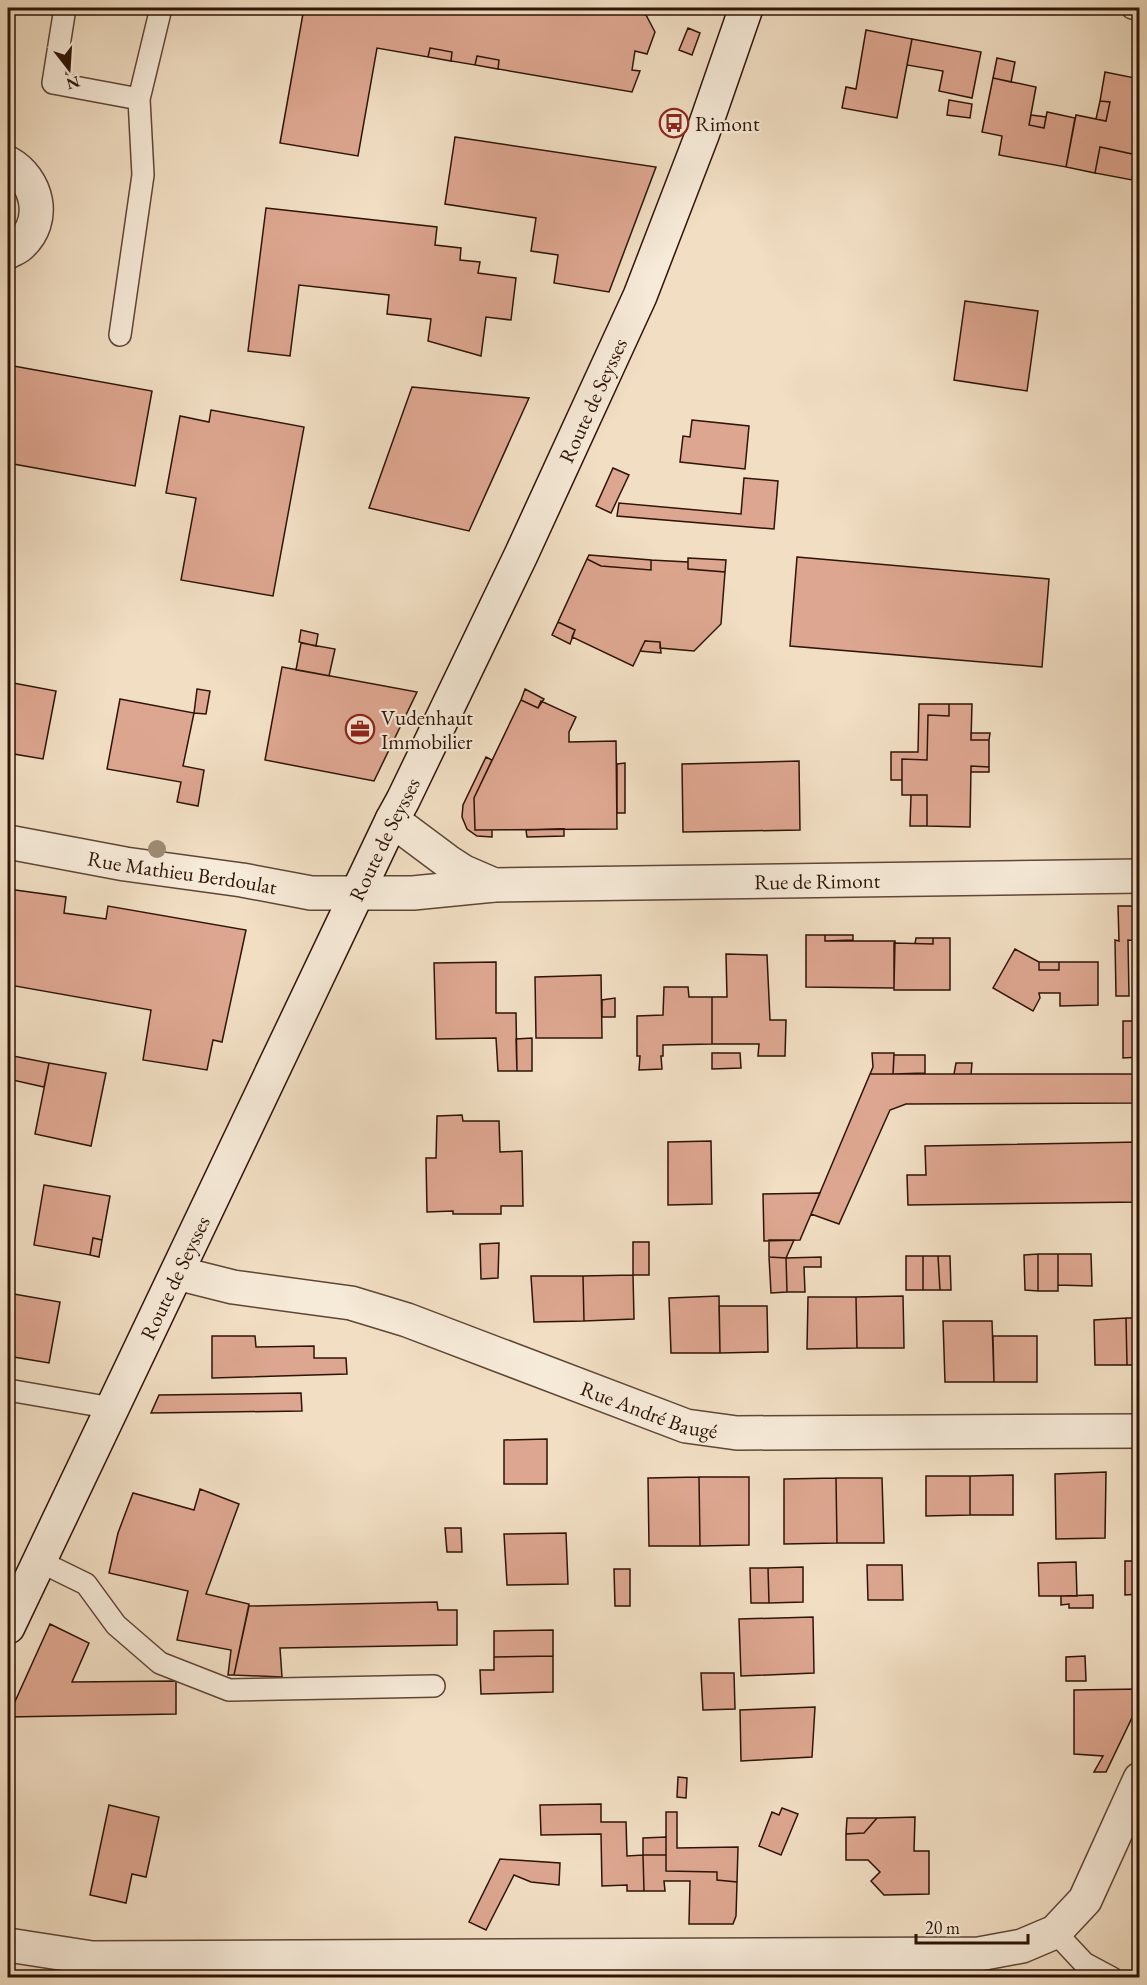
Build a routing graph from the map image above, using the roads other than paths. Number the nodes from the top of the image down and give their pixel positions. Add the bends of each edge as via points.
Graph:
1 (65, 8) edge
2 (161, 8) edge
3 (746, 8) edge
4 (1132, 8) edge
5 (1140, 9) edge
6 (139, 99) junction
7 (8, 163) edge
8 (8, 252) edge
9 (120, 335) dead end
10 (392, 820) junction
11 (8, 842) edge
12 (1140, 876) edge
13 (494, 885) junction
14 (357, 893) junction
15 (177, 1273) junction
16 (8, 1390) edge
17 (112, 1408) junction
18 (1140, 1431) edge
19 (39, 1561) junction
20 (8, 1627) edge
21 (434, 1686) dead end
22 (1140, 1779) edge
23 (1055, 1932) junction
24 (8, 1945) edge
25 (732, 1967) edge
26 (1112, 1977) edge

1 - 6 lane via 53,83
2 - 6 lane
3 - 10 street, Route de Seysses via 640,296 521,555
4 - 5 lane
6 - 9 lane via 143,175
7 - 8 street via 19,169 32,186 37,207 32,228
10 - 13 street, Rue de Rimont via 464,872
10 - 14 street, Route de Seysses
11 - 14 street, Rue Mathieu Berdoulat via 311,893
12 - 13 street, Rue de Rimont
13 - 14 street, Rue de Rimont
14 - 15 street, Route de Seysses
15 - 17 street, Route de Seysses
15 - 18 street, Rue André Baugé via 233,1287 351,1303 407,1320 686,1426 737,1433
16 - 17 lane
17 - 19 street, Route de Seysses
19 - 20 street, Route de Seysses
19 - 21 lane via 86,1584 116,1624 160,1663 229,1690
22 - 23 street via 1084,1900
23 - 25 street via 1022,1946 979,1954
23 - 26 lane via 1084,1963
24 - 25 street via 92,1958

